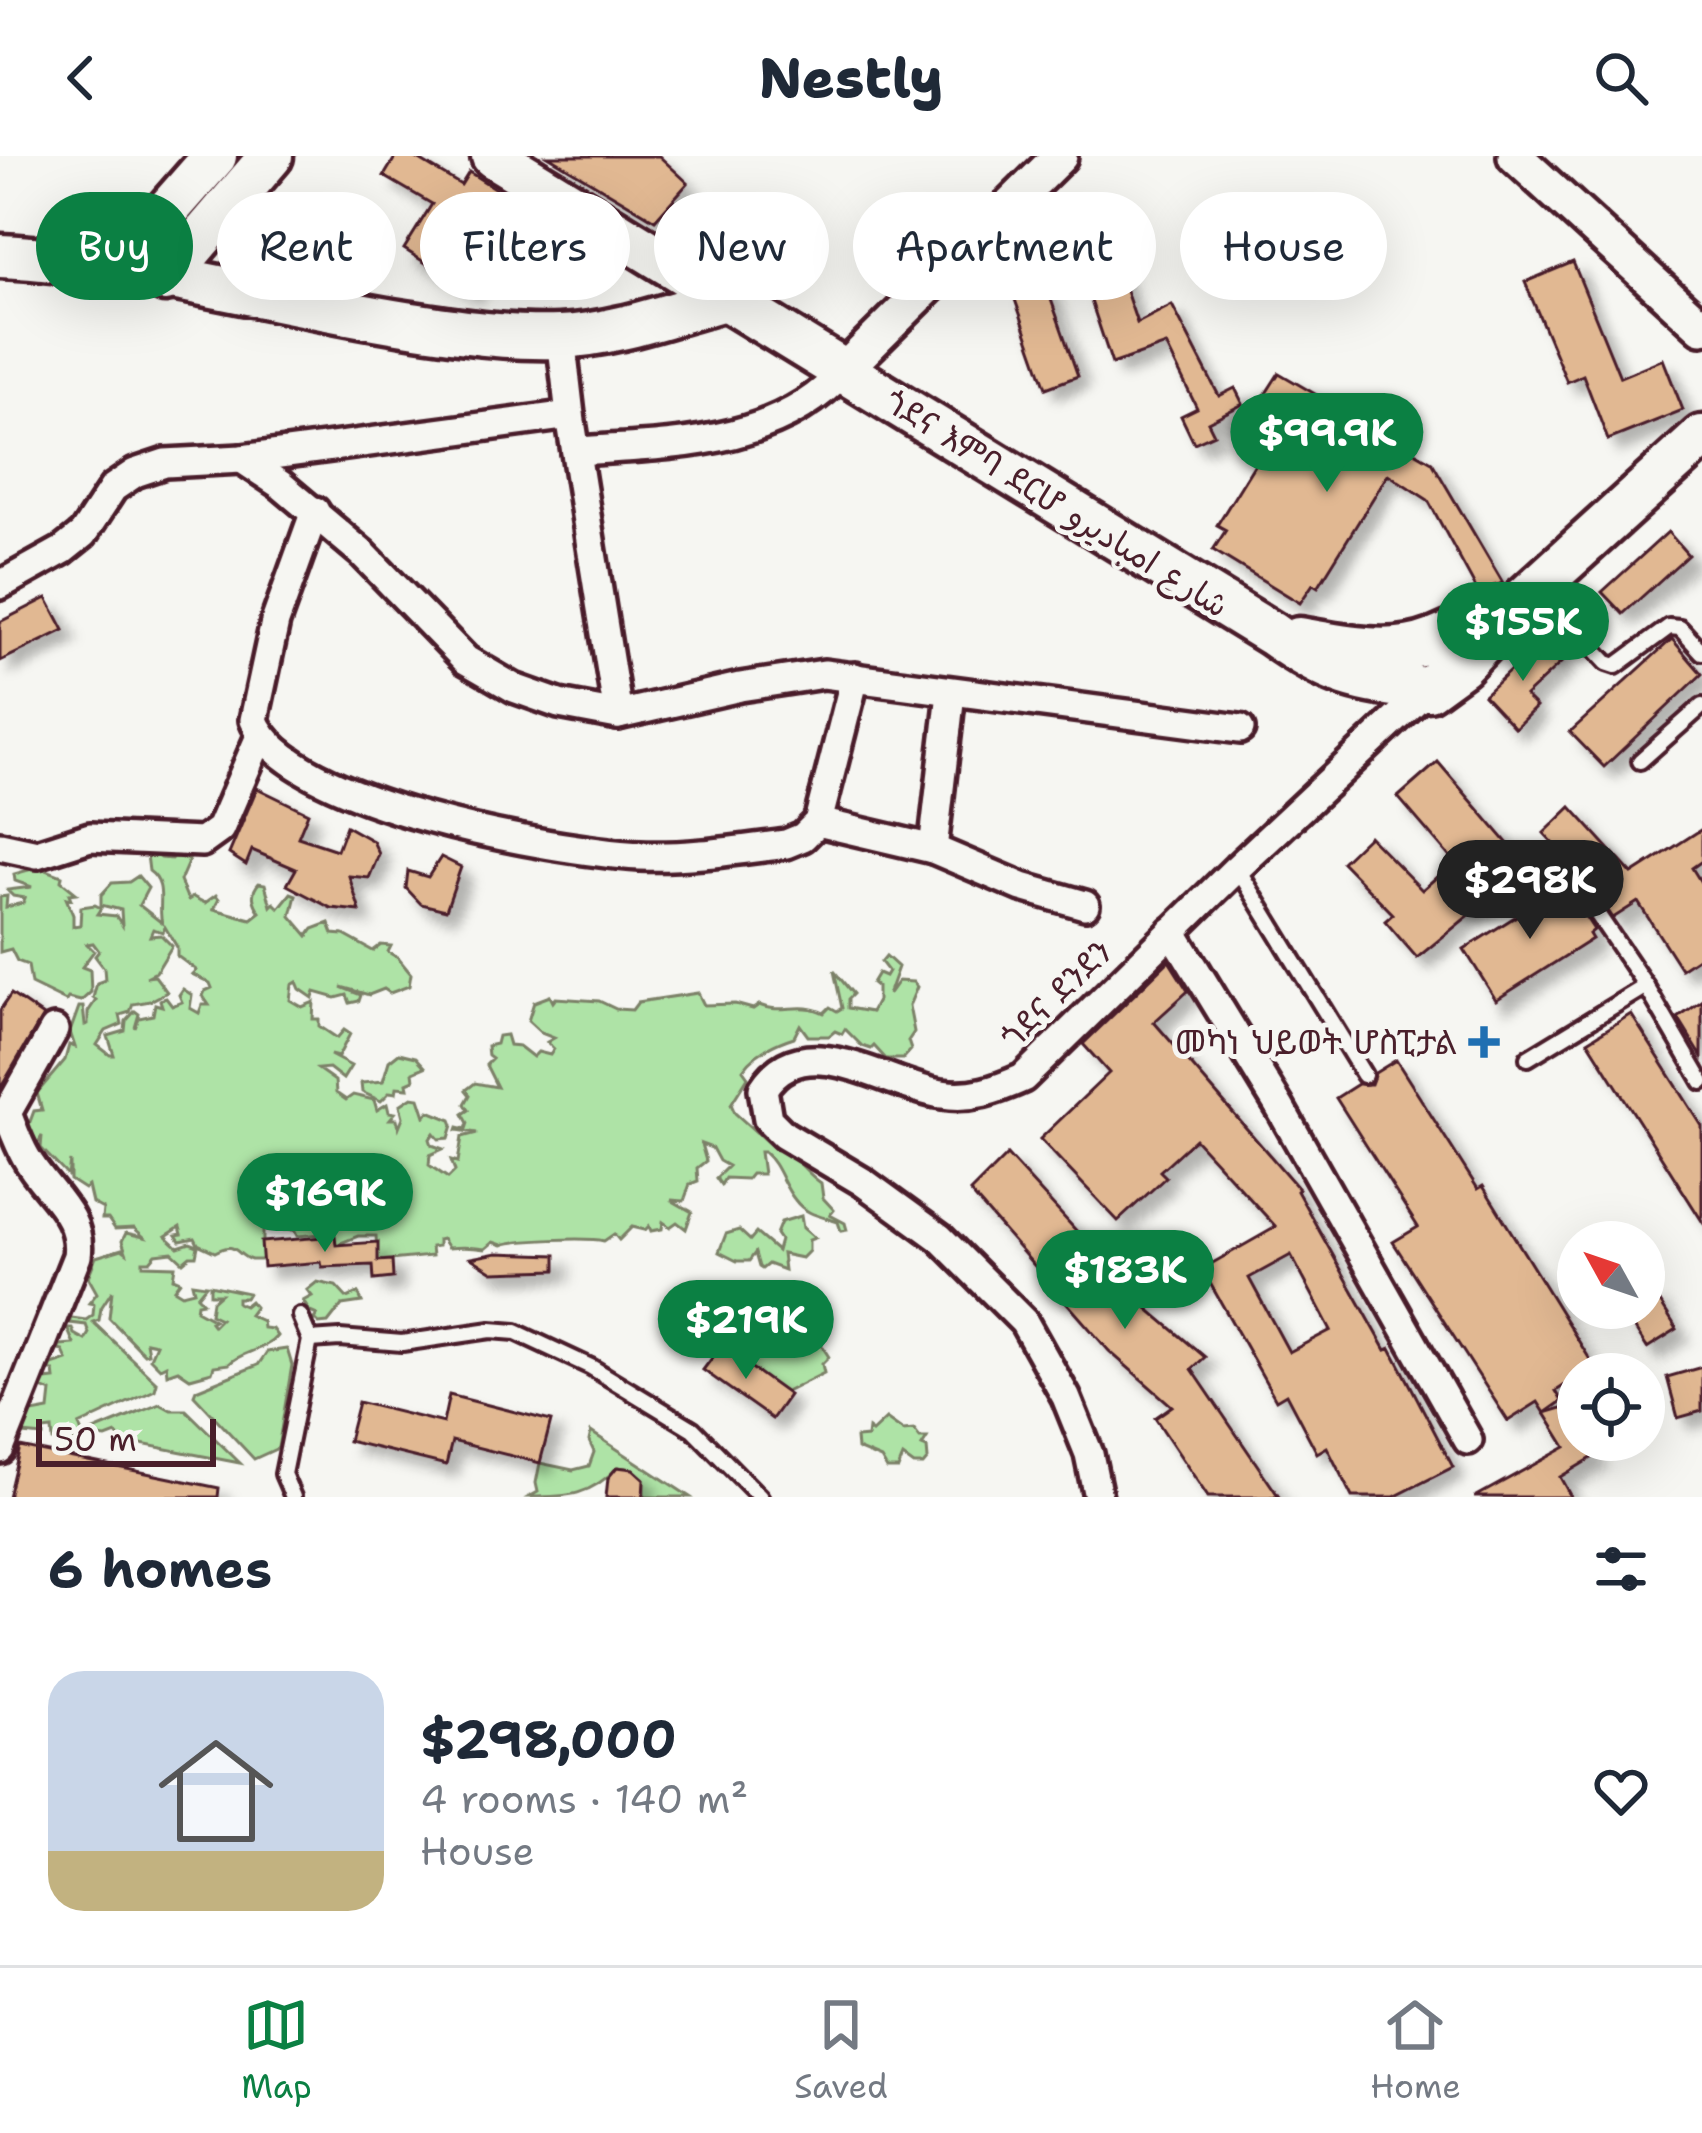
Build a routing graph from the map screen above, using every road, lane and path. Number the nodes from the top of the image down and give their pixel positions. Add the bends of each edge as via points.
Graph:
1 (215, 156) edge
2 (271, 156) edge
3 (493, 156) edge
4 (1060, 156) edge
5 (1515, 156) edge
6 (183, 192) edge
7 (193, 247) edge
8 (654, 253) edge
9 (0, 256) edge
10 (36, 261) edge
11 (193, 285) edge
12 (721, 300) edge
13 (732, 300) edge
14 (1702, 327) edge
15 (562, 337) junction
16 (844, 370) junction
17 (570, 415) junction
18 (1693, 451) edge
19 (576, 452) junction
20 (242, 459) junction
21 (315, 511) junction
22 (0, 585) edge
23 (1531, 592) junction
24 (1702, 652) edge
25 (1400, 673) junction
26 (855, 677) junction
27 (951, 693) junction
28 (1702, 706) edge
29 (618, 715) junction
30 (1240, 729) dead end
31 (260, 736) junction
32 (1640, 761) dead end
33 (818, 821) junction
34 (0, 846) edge
35 (933, 849) junction
36 (1237, 868) junction
37 (1579, 886) dead end
38 (1085, 905) dead end
39 (1172, 931) junction
40 (1646, 986) junction
41 (54, 1030) dead end
42 (1528, 1058) dead end
43 (1364, 1075) dead end
44 (1702, 1082) edge
45 (300, 1316) dead end
46 (310, 1340) junction
47 (1468, 1440) dead end
48 (0, 1449) edge
49 (293, 1497) edge
50 (760, 1497) edge
51 (1098, 1497) edge

1 - 6 main road
2 - 7 main road
3 - 8 main road, ጎደና እምባ ደርሆ شارع امباديرو
4 - 16 street
5 - 14 street
9 - 10 main road
11 - 15 main road via 456,331
12 - 15 main road
13 - 16 main road, ጎደና እምባ ደርሆ شارع امباديرو
15 - 17 street
16 - 19 street via 822,396 728,436
16 - 25 main road, ጎደና እምባ ደርሆ شارع امباديرو via 1272,634
17 - 19 street
17 - 20 street
18 - 23 main road
19 - 29 street
20 - 21 street
20 - 22 street via 164,463 135,473 113,488 83,534
21 - 29 street via 466,660 536,696
21 - 31 street via 257,689
23 - 24 lane via 1607,663 1625,661 1669,627
23 - 25 main road
25 - 36 street, ጎደና ደንደን
26 - 27 street
26 - 29 street via 784,678
26 - 33 street
27 - 30 street
27 - 35 street
28 - 32 lane
31 - 33 street via 294,766 391,807 544,844 644,856 715,852 786,844
31 - 34 street via 220,829 202,842 90,837 38,854
33 - 35 street
35 - 38 street
36 - 39 street, ጎደና ደንደን
36 - 43 lane
37 - 40 lane
39 - 47 street
39 - 51 street, ጎደና ደንደን via 1023,1078 994,1091 938,1094 818,1058 783,1069 763,1089 768,1119 784,1135 940,1238 1024,1322 1066,1397
40 - 42 lane
40 - 44 lane
41 - 48 street via 7,1113 27,1160 80,1237
45 - 46 lane
46 - 49 lane via 284,1474
46 - 50 lane via 402,1343 516,1332 693,1429

